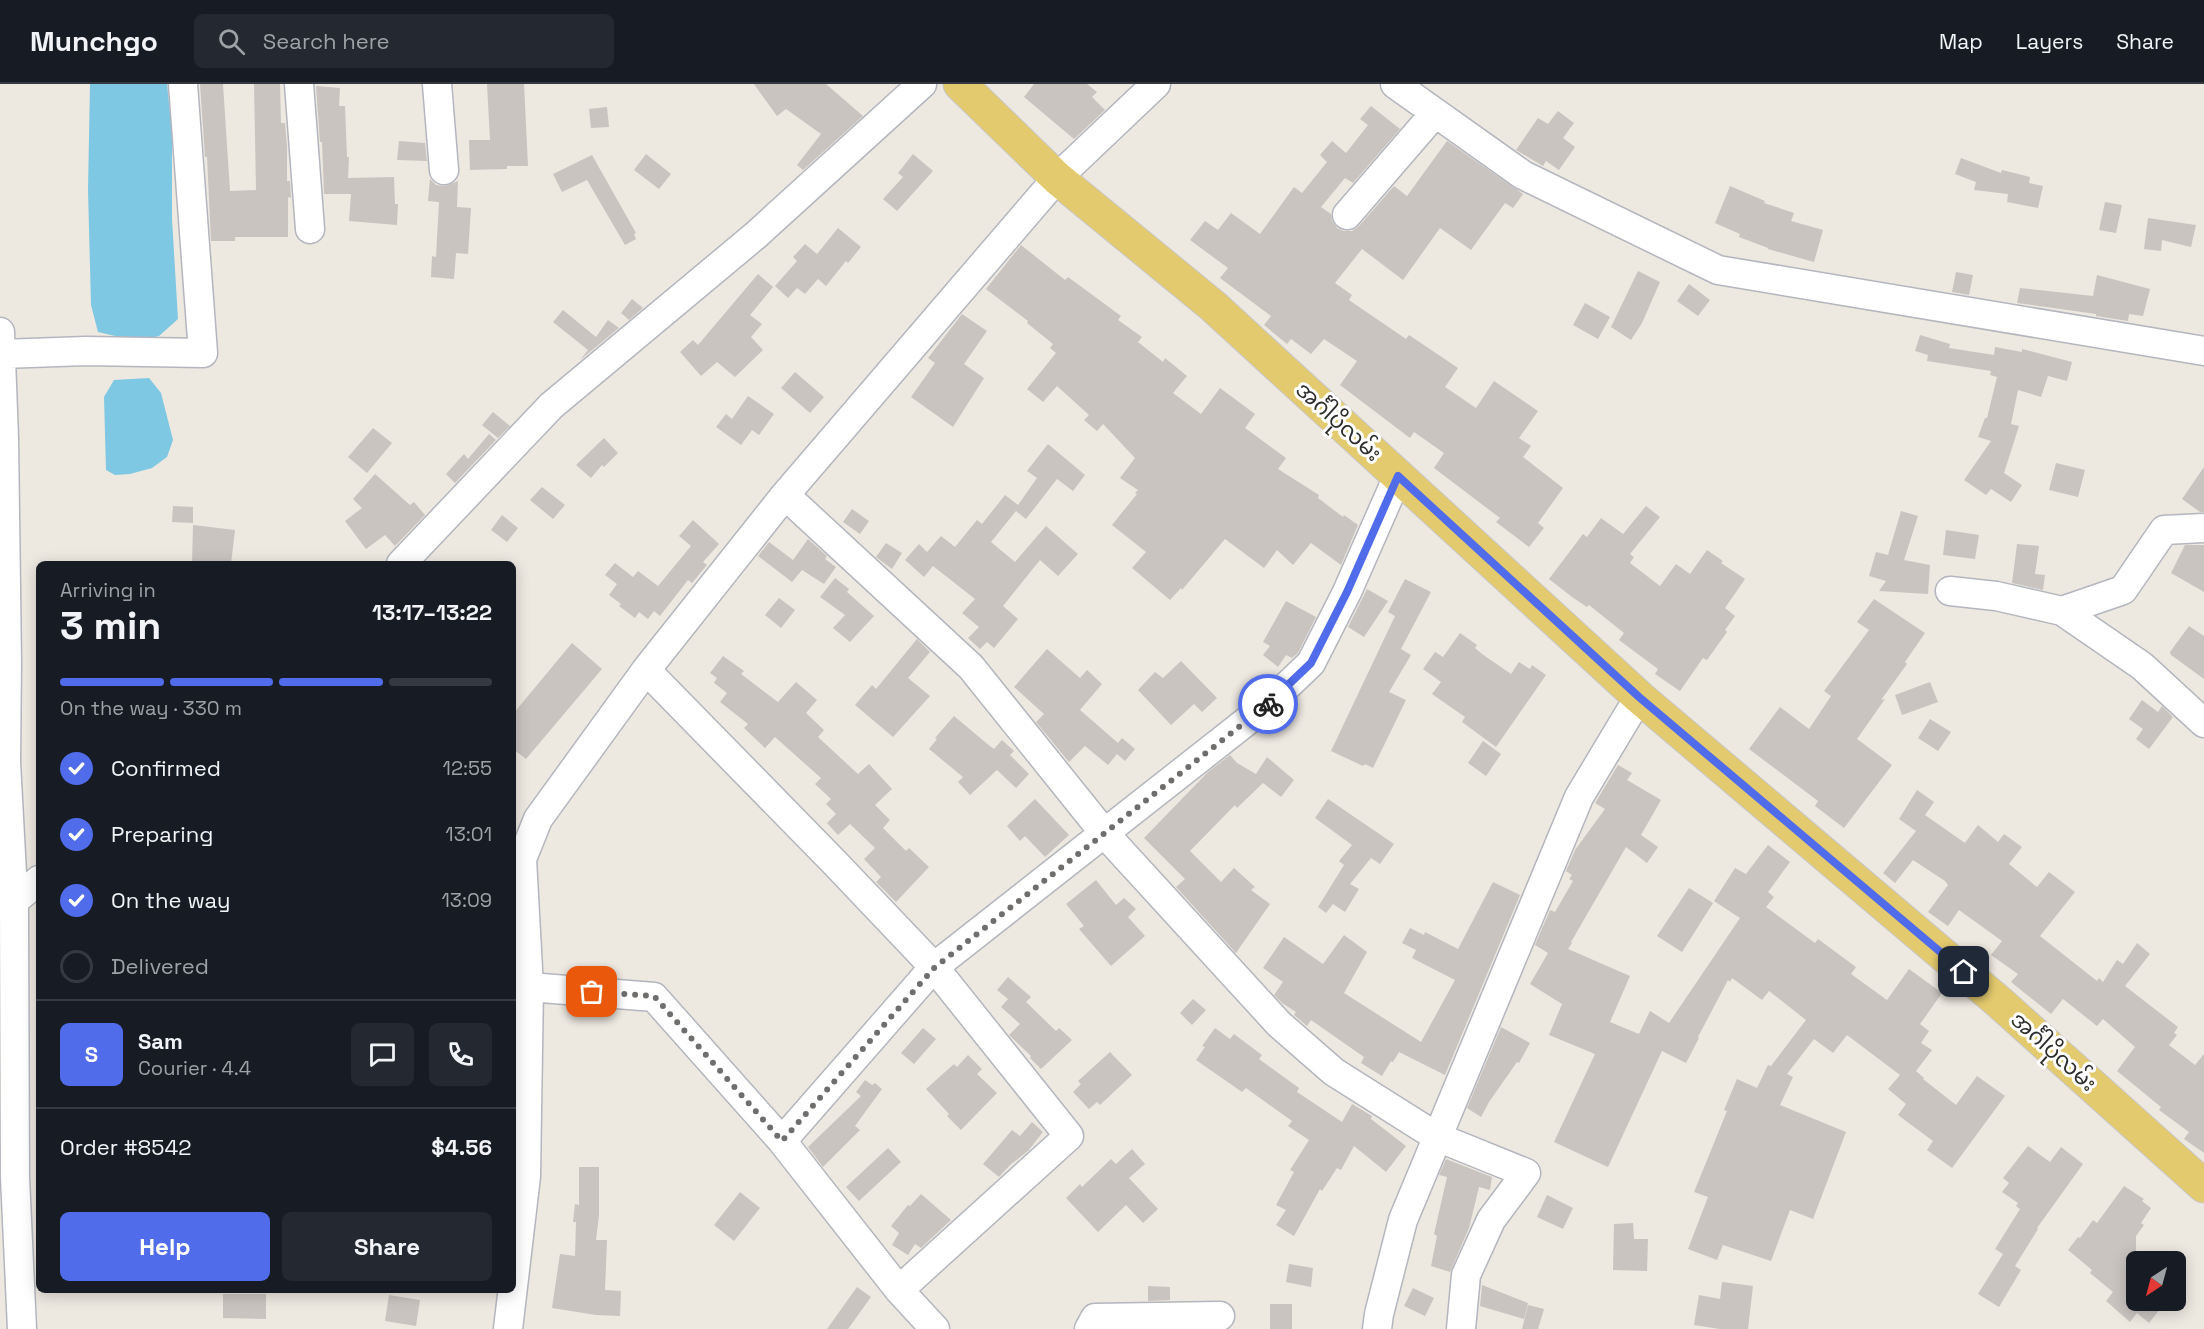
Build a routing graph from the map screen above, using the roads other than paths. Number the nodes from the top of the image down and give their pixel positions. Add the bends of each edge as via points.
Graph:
1 (183, 84) edge
2 (299, 84) edge
3 (437, 84) edge
4 (922, 84) edge
5 (960, 84) edge
6 (1156, 84) edge
7 (1395, 84) edge
8 (1435, 113) junction
9 (444, 170) dead end
10 (1057, 178) junction
11 (1347, 215) dead end
12 (310, 229) dead end
13 (1, 343) edge
14 (2204, 351) edge
15 (1398, 476) junction
16 (785, 495) junction
17 (2204, 528) edge
18 (404, 561) edge
19 (1950, 591) dead end
20 (2062, 611) junction
21 (4, 662) edge
22 (646, 670) junction
23 (1639, 697) junction
24 (2204, 723) edge
25 (1105, 834) junction
26 (36, 882) edge
27 (9, 904) edge
28 (934, 968) junction
29 (521, 988) edge
30 (1437, 1137) junction
31 (782, 1141) junction
32 (520, 1176) edge
33 (18, 1177) edge
34 (2204, 1186) edge
35 (516, 1227) edge
36 (899, 1290) junction
37 (511, 1293) edge
38 (1220, 1316) dead end
39 (22, 1329) edge
40 (508, 1329) edge
41 (935, 1329) edge
42 (1089, 1329) edge
43 (1377, 1329) edge
44 (1461, 1329) edge

1 - 13 street via 203,353 86,351
2 - 12 street
3 - 9 street
4 - 18 street via 756,235 551,406
5 - 10 main road, အင်္ဂါပိုလမ်း
6 - 10 street
7 - 8 street
8 - 11 street
8 - 14 street via 1524,175 1718,270
10 - 15 main road, အင်္ဂါပိုလမ်း via 1213,306
10 - 16 street
13 - 21 street
15 - 23 main road, အင်္ဂါပိုလမ်း
15 - 25 street via 1311,663 1266,706
16 - 22 street
16 - 25 street via 971,667
17 - 20 street via 2164,530 2123,591
19 - 20 street via 1996,596
20 - 24 street via 2142,666
21 - 27 street
22 - 28 street
22 - 29 street via 538,819 522,859
23 - 30 street via 1579,797
23 - 34 main road, အင်္ဂါပိုလမ်း via 2000,1002
25 - 28 street
25 - 30 street via 1279,1024 1334,1072
26 - 27 street
27 - 33 street
28 - 31 street
28 - 36 street via 1069,1136
29 - 31 street via 654,996
29 - 32 street
30 - 43 street via 1402,1220
30 - 44 street via 1526,1173 1491,1220 1466,1275
31 - 36 street
32 - 35 street
33 - 39 street
36 - 41 street
37 - 40 street
38 - 42 street via 1095,1318

